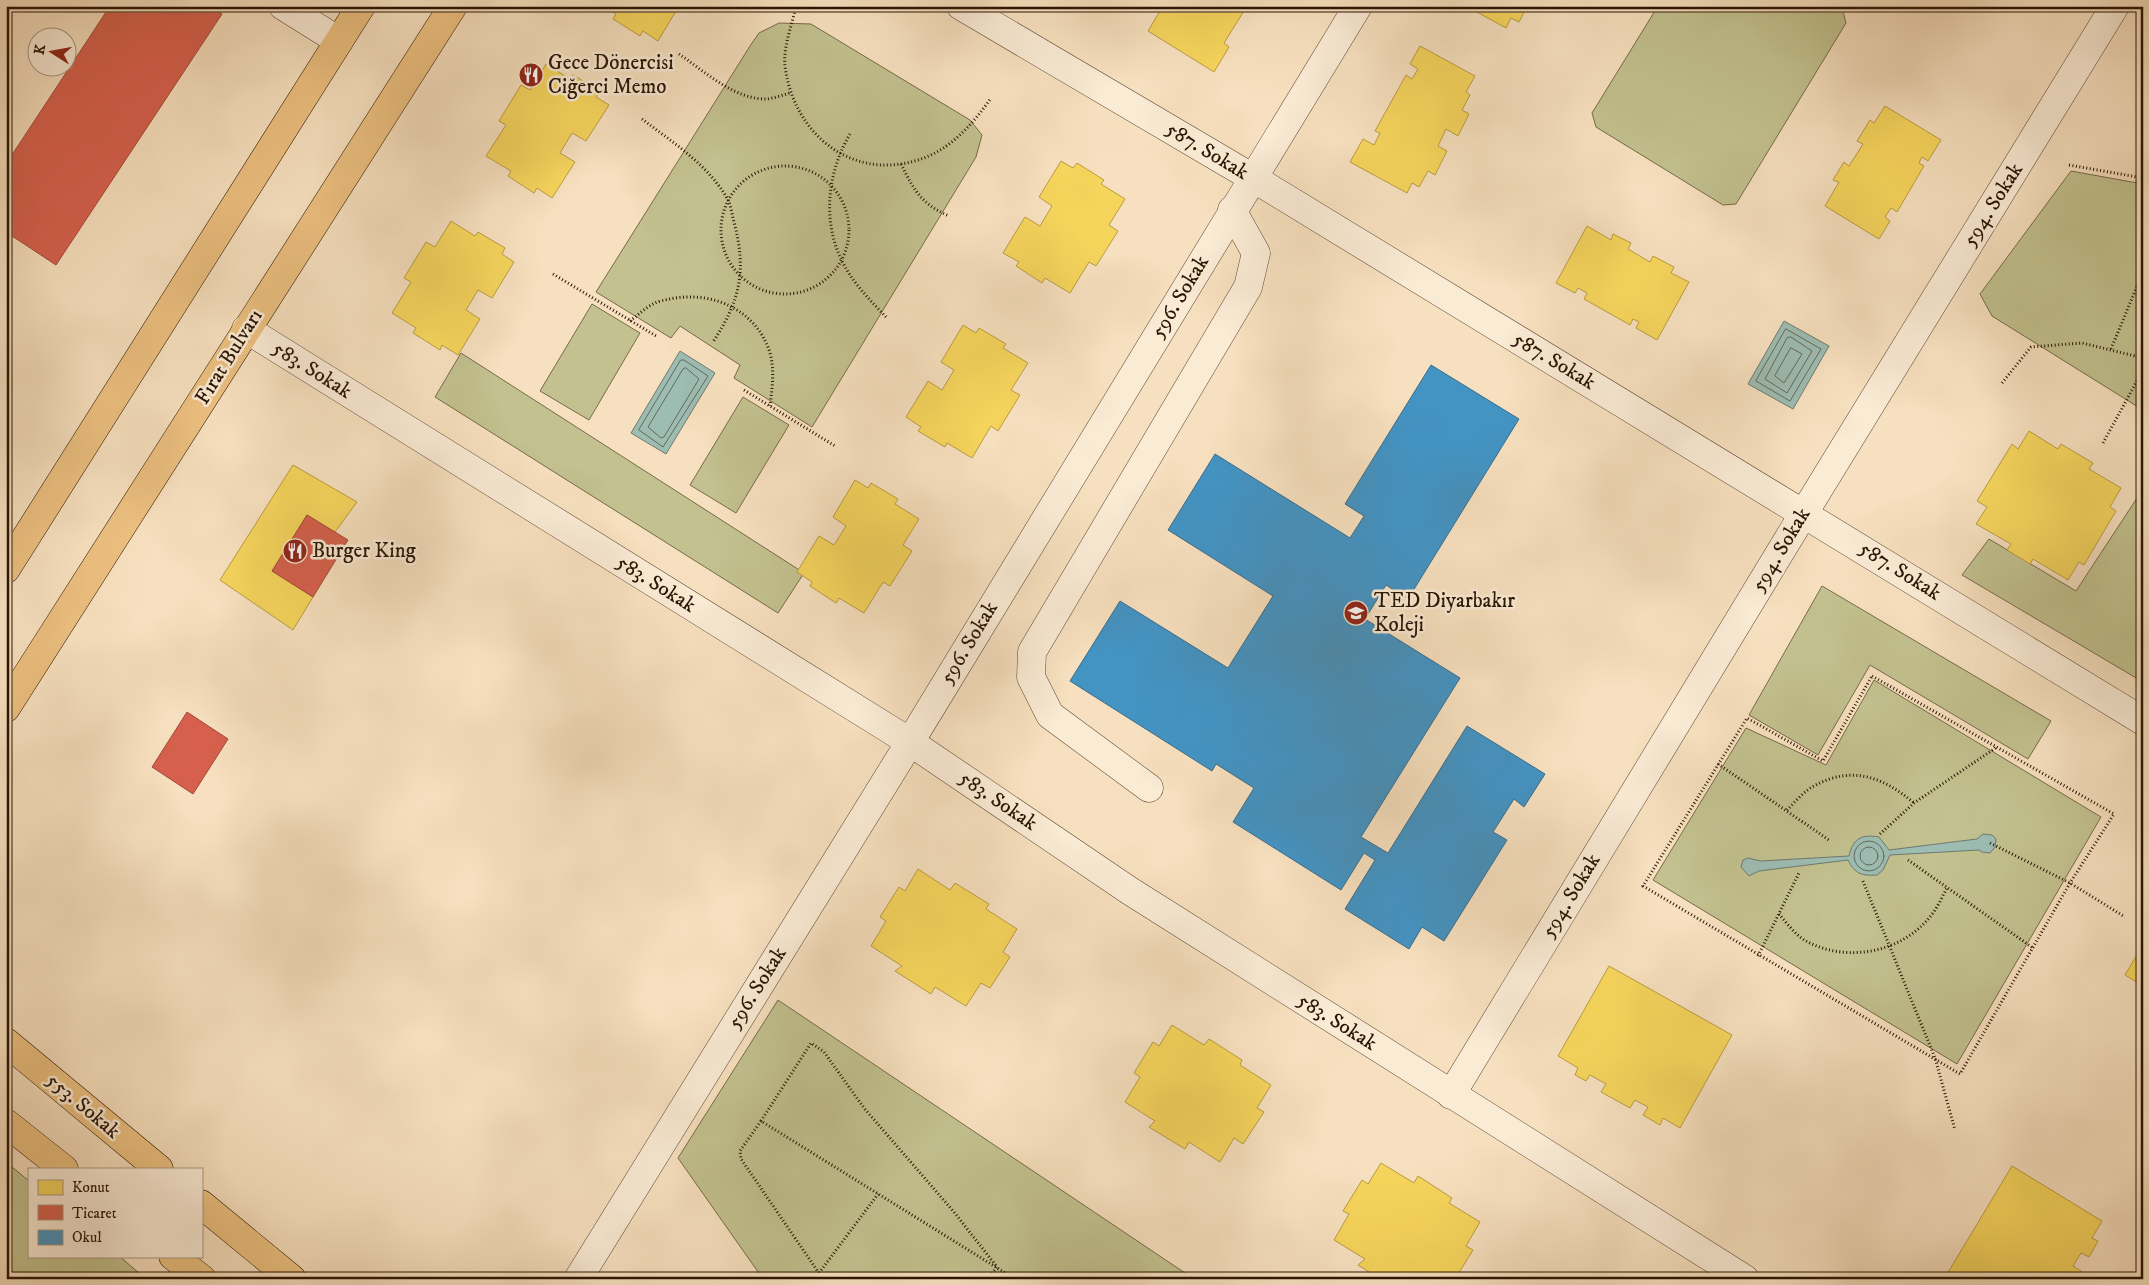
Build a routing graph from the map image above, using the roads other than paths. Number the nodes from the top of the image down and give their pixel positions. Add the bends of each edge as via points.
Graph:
1 (283, 6) edge
2 (361, 6) edge
3 (453, 6) edge
4 (961, 6) edge
5 (1358, 6) edge
6 (2115, 6) edge
7 (339, 41) junction
8 (1253, 178) junction
9 (1232, 210) junction
10 (246, 329) junction
11 (1804, 513) junction
12 (6, 569) edge
13 (6, 708) edge
14 (2143, 721) edge
15 (910, 742) junction
16 (1149, 788) dead end
17 (6, 1042) edge
18 (1451, 1095) junction
19 (6, 1123) edge
20 (63, 1168) edge
21 (158, 1168) edge
22 (202, 1205) edge
23 (176, 1258) edge
24 (202, 1279) edge
25 (292, 1279) edge
26 (578, 1279) edge
27 (1745, 1279) edge

1 - 7 street
2 - 7 main road
3 - 10 main road, Fırat Bulvarı
4 - 8 street, 587. Sokak
5 - 8 street, 596. Sokak
6 - 11 street, 594. Sokak
7 - 12 main road
8 - 9 street, 596. Sokak
8 - 11 street, 587. Sokak
9 - 15 street, 596. Sokak
9 - 16 street via 1256,253 1248,287 1032,652 1031,677 1050,715
10 - 13 main road, Fırat Bulvarı
10 - 15 street, 583. Sokak
11 - 14 street, 587. Sokak
11 - 18 street, 594. Sokak
15 - 18 street, 583. Sokak via 1130,891
15 - 26 street, 596. Sokak
17 - 21 main road, 553. Sokak
18 - 27 street, 583. Sokak
19 - 20 main road
22 - 25 main road
23 - 24 main road

